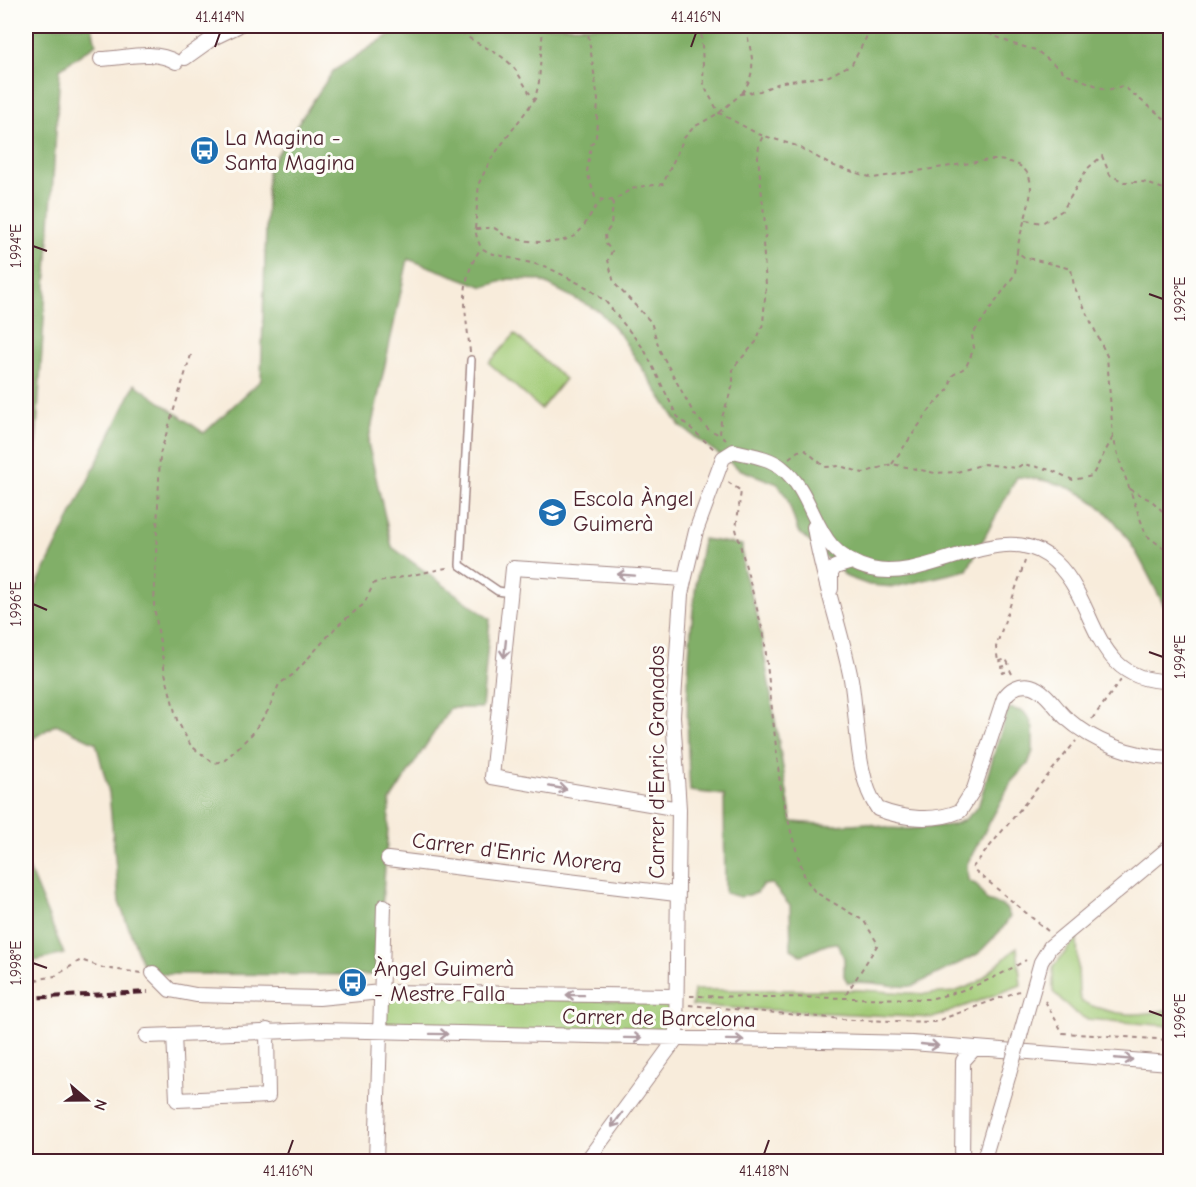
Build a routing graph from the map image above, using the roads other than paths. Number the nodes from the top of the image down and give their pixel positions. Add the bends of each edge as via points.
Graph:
1 (238, 26) edge
2 (101, 59) dead end
3 (471, 360) road end
4 (812, 516) junction
5 (852, 562) junction
6 (684, 579) junction
7 (510, 593) junction
8 (831, 594) junction
9 (1170, 681) edge
10 (1170, 758) edge
11 (679, 808) junction
12 (1170, 847) edge
13 (388, 859) dead end
14 (676, 894) junction
15 (384, 906) dead end
16 (153, 973) road end
17 (381, 992) junction
18 (675, 1000) junction
19 (267, 1030) junction
20 (380, 1033) junction
21 (174, 1035) junction
22 (146, 1036) dead end
23 (676, 1039) junction
24 (973, 1050) junction
25 (1170, 1063) edge
26 (376, 1161) edge
27 (586, 1161) edge
28 (962, 1161) edge
29 (983, 1161) edge

1 - 2 street via 180,60 151,54
3 - 7 lane via 460,565 498,591
4 - 5 street via 824,538
4 - 6 street, Carrer d'Enric Granados via 804,496 780,466 765,459 729,454 696,531
4 - 8 street
5 - 8 street via 835,567 831,573
5 - 9 street via 889,572 996,546 1029,547 1048,556 1066,573 1099,638 1118,665 1146,680
6 -> 7 street via 513,568
6 - 11 street, Carrer d'Enric Granados via 673,716
7 -> 11 street via 492,777
8 - 10 street via 851,679 865,782 878,809 935,818 960,811 974,789 1009,689 1030,686 1040,691 1083,732 1115,747
11 - 14 street, Carrer d'Enric Granados
12 - 29 street, bridge via 1044,954
13 - 14 street, Carrer d'Enric Morera
14 - 18 street, Carrer d'Enric Granados
15 - 17 street
16 - 17 street via 170,990 196,995 319,998
18 -> 17 street
17 - 20 street
18 - 23 street, Carrer d'Enric Granados
19 - 20 street, Carrer de Barcelona
19 - 21 street, Carrer de Barcelona
19 - 21 street via 268,1096 177,1100
20 -> 23 street, Carrer de Barcelona
20 - 26 street
21 - 22 street, Carrer de Barcelona
23 -> 24 street, Carrer de Barcelona via 912,1043
23 -> 27 street
24 -> 25 street, Carrer de Barcelona
24 - 28 street via 963,1061

